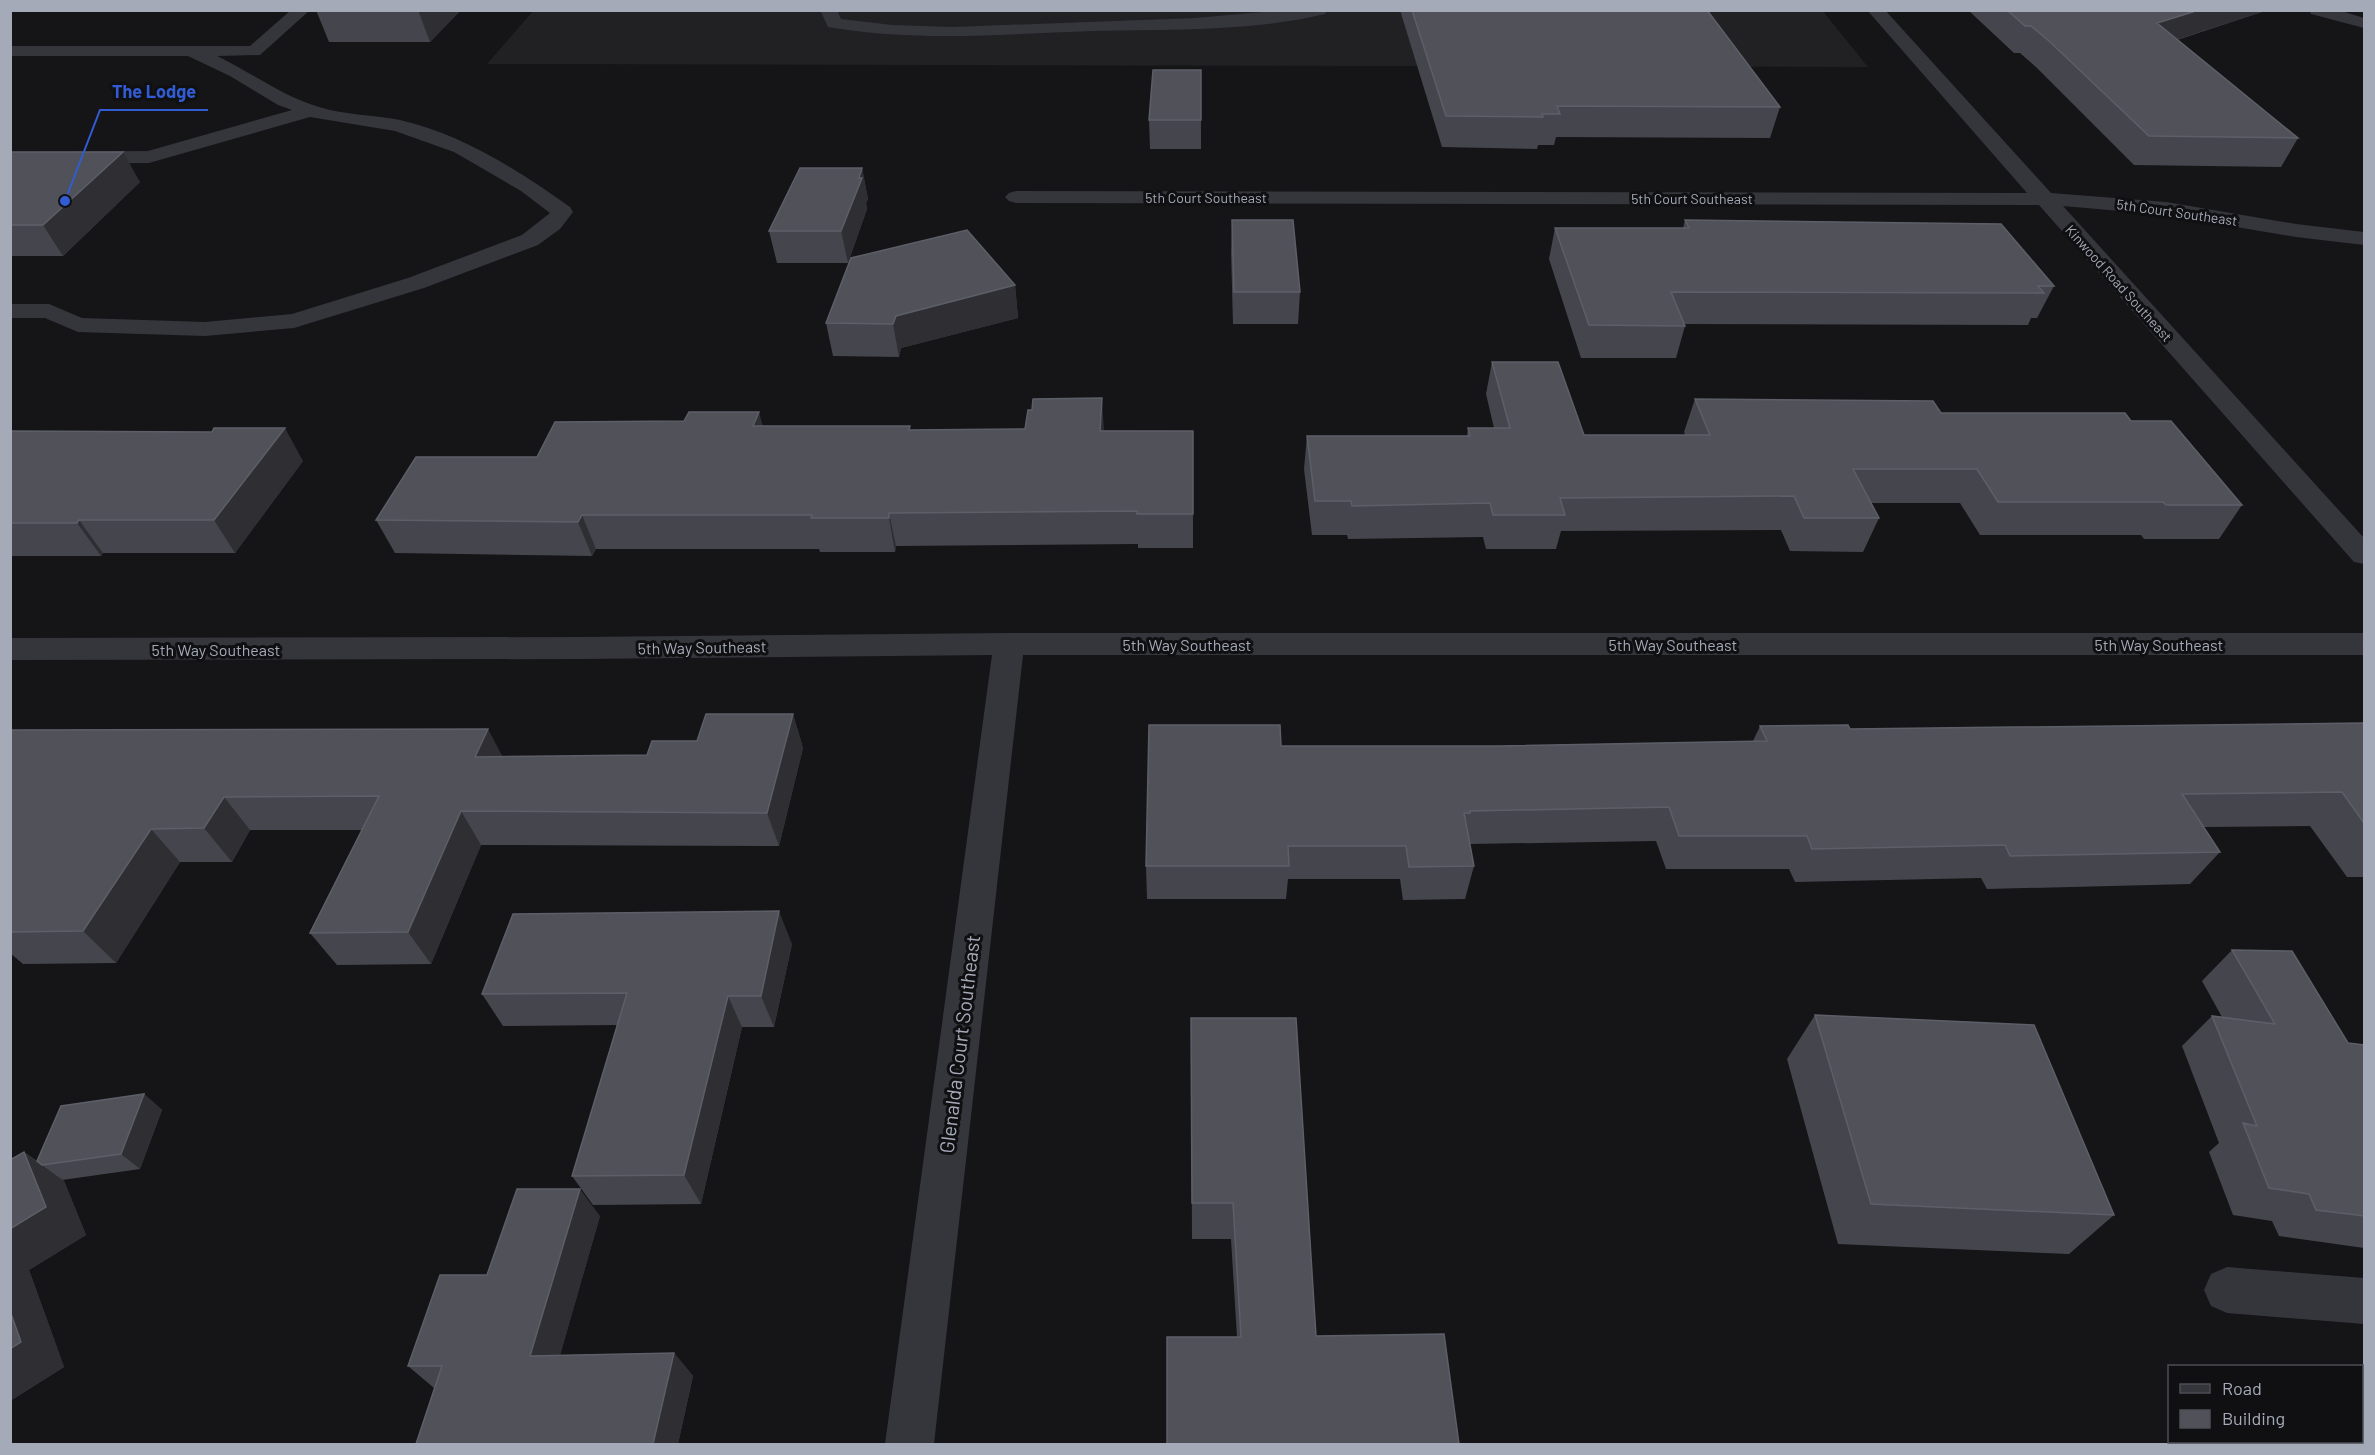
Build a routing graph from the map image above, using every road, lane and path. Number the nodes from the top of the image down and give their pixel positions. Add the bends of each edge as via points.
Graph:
1 (302, 10) edge
2 (828, 10) edge
3 (1319, 10) edge
4 (1875, 10) edge
5 (2317, 10) edge
6 (2364, 23) edge
7 (10, 51) edge
8 (191, 51) junction
9 (311, 111) junction
10 (10, 158) edge
11 (1016, 197) dead end
12 (2043, 199) junction
13 (2364, 238) edge
14 (10, 311) edge
15 (2364, 555) edge
16 (1009, 644) junction
17 (2364, 644) edge
18 (10, 649) edge
19 (2227, 1290) dead end
20 (2364, 1301) edge
21 (910, 1444) edge

1 - 8 street via 254,51
2 - 3 street via 834,23 888,31 1170,24
4 - 12 street, Kinwood Road Southeast
5 - 6 street
7 - 8 street
8 - 9 street
9 - 10 street via 150,157
9 - 14 street via 399,126 460,148 528,187 562,212 530,240 416,283 294,321 205,329 78,325 49,311
11 - 12 street, 5th Court Southeast
12 - 13 street, 5th Court Southeast via 2118,202 2329,236
12 - 15 street, Kinwood Road Southeast
16 - 17 street, 5th Way Southeast
16 - 18 street, 5th Way Southeast
16 - 21 street, Glenalda Court Southeast
19 - 20 street

